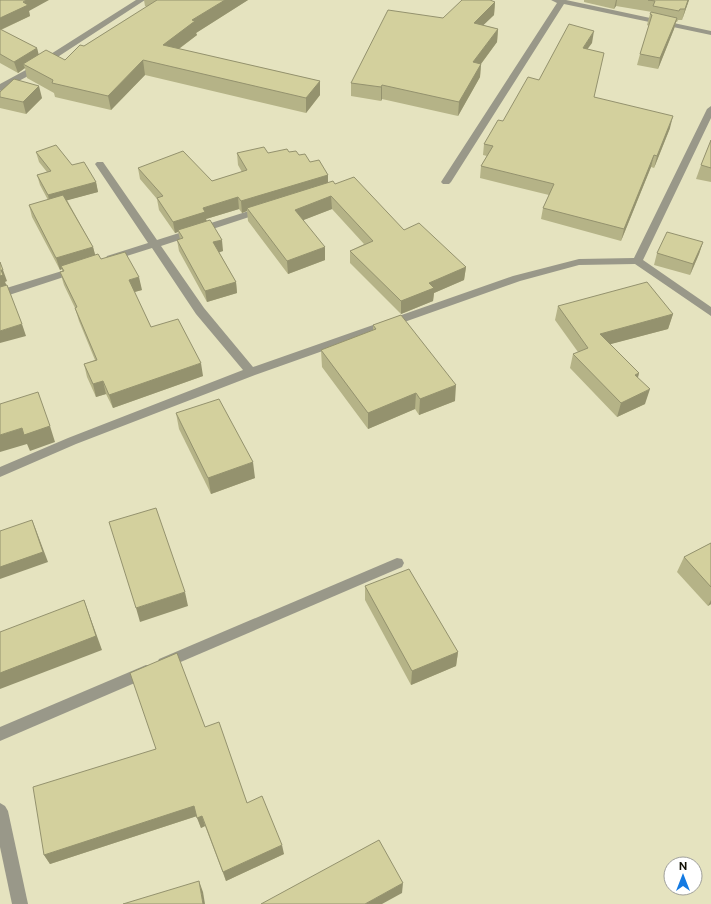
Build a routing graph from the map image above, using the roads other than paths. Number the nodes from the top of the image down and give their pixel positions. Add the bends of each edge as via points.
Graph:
1 (141, 0) edge
2 (562, 1) edge
3 (711, 33) edge
4 (1, 86) edge
5 (711, 109) edge
6 (708, 126) edge
7 (100, 164) dead end
8 (446, 182) dead end
9 (269, 208) edge
10 (155, 244) junction
11 (104, 261) edge
12 (637, 261) junction
13 (81, 268) edge
14 (0, 294) edge
15 (711, 312) edge
16 (251, 372) junction
17 (0, 472) edge
18 (397, 563) dead end
19 (0, 734) edge
20 (0, 811) edge
21 (20, 904) edge

1 - 4 street
2 - 3 street
2 - 8 street
5 - 6 street
6 - 12 street
7 - 10 street
9 - 10 street
10 - 11 street
10 - 16 street via 200,311
12 - 15 street
12 - 16 street via 579,262 517,278
13 - 14 street
16 - 17 street via 72,441
18 - 19 street
20 - 21 street

